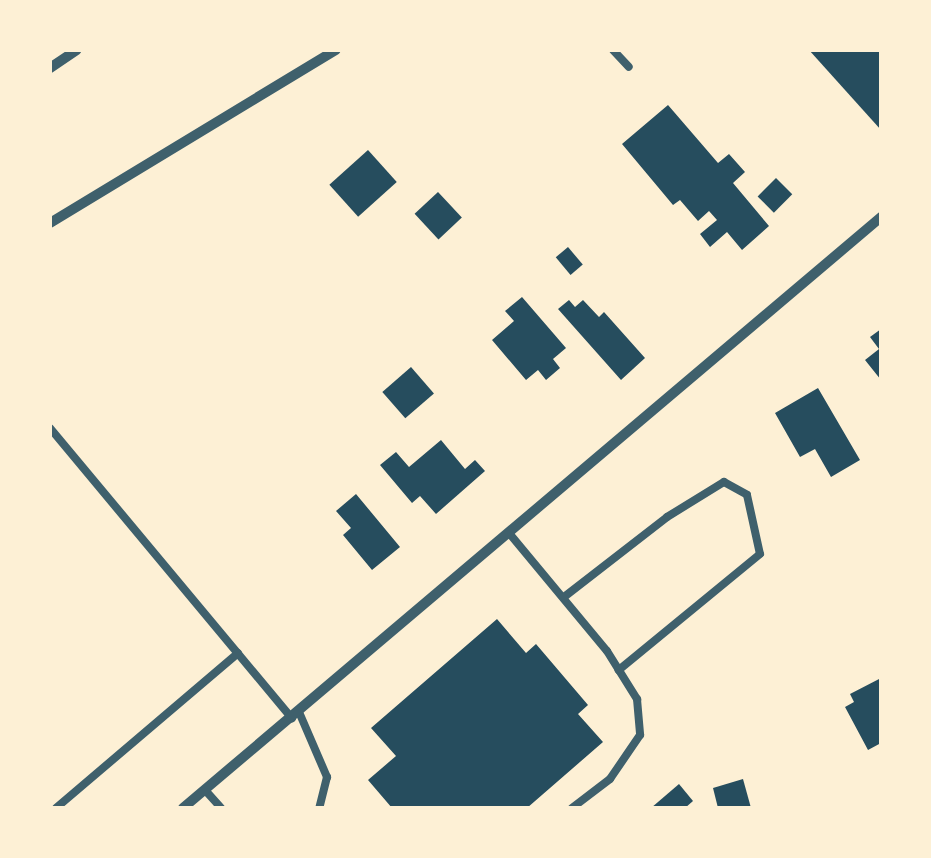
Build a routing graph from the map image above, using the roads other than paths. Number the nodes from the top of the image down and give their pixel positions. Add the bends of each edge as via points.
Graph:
1 (78, 50) edge
2 (336, 50) edge
3 (613, 50) edge
4 (50, 68) edge
5 (629, 68) dead end
6 (881, 217) edge
7 (50, 223) edge
8 (50, 428) edge
9 (508, 533) junction
10 (564, 597) junction
11 (238, 653) junction
12 (619, 670) junction
13 (296, 715) junction
14 (205, 790) junction
15 (56, 808) edge
16 (183, 808) edge
17 (220, 808) edge
18 (320, 808) edge
19 (572, 808) edge

1 - 4 street
2 - 7 street
3 - 5 lane
6 - 9 street
8 - 11 lane
9 - 10 lane
9 - 13 street
10 - 12 lane
10 - 12 lane via 667,516 724,482 747,494 760,554
11 - 13 lane
11 - 15 lane
12 - 19 lane via 637,699 640,734 610,779
13 - 14 street
13 - 18 lane via 327,778
14 - 16 street
14 - 17 lane

